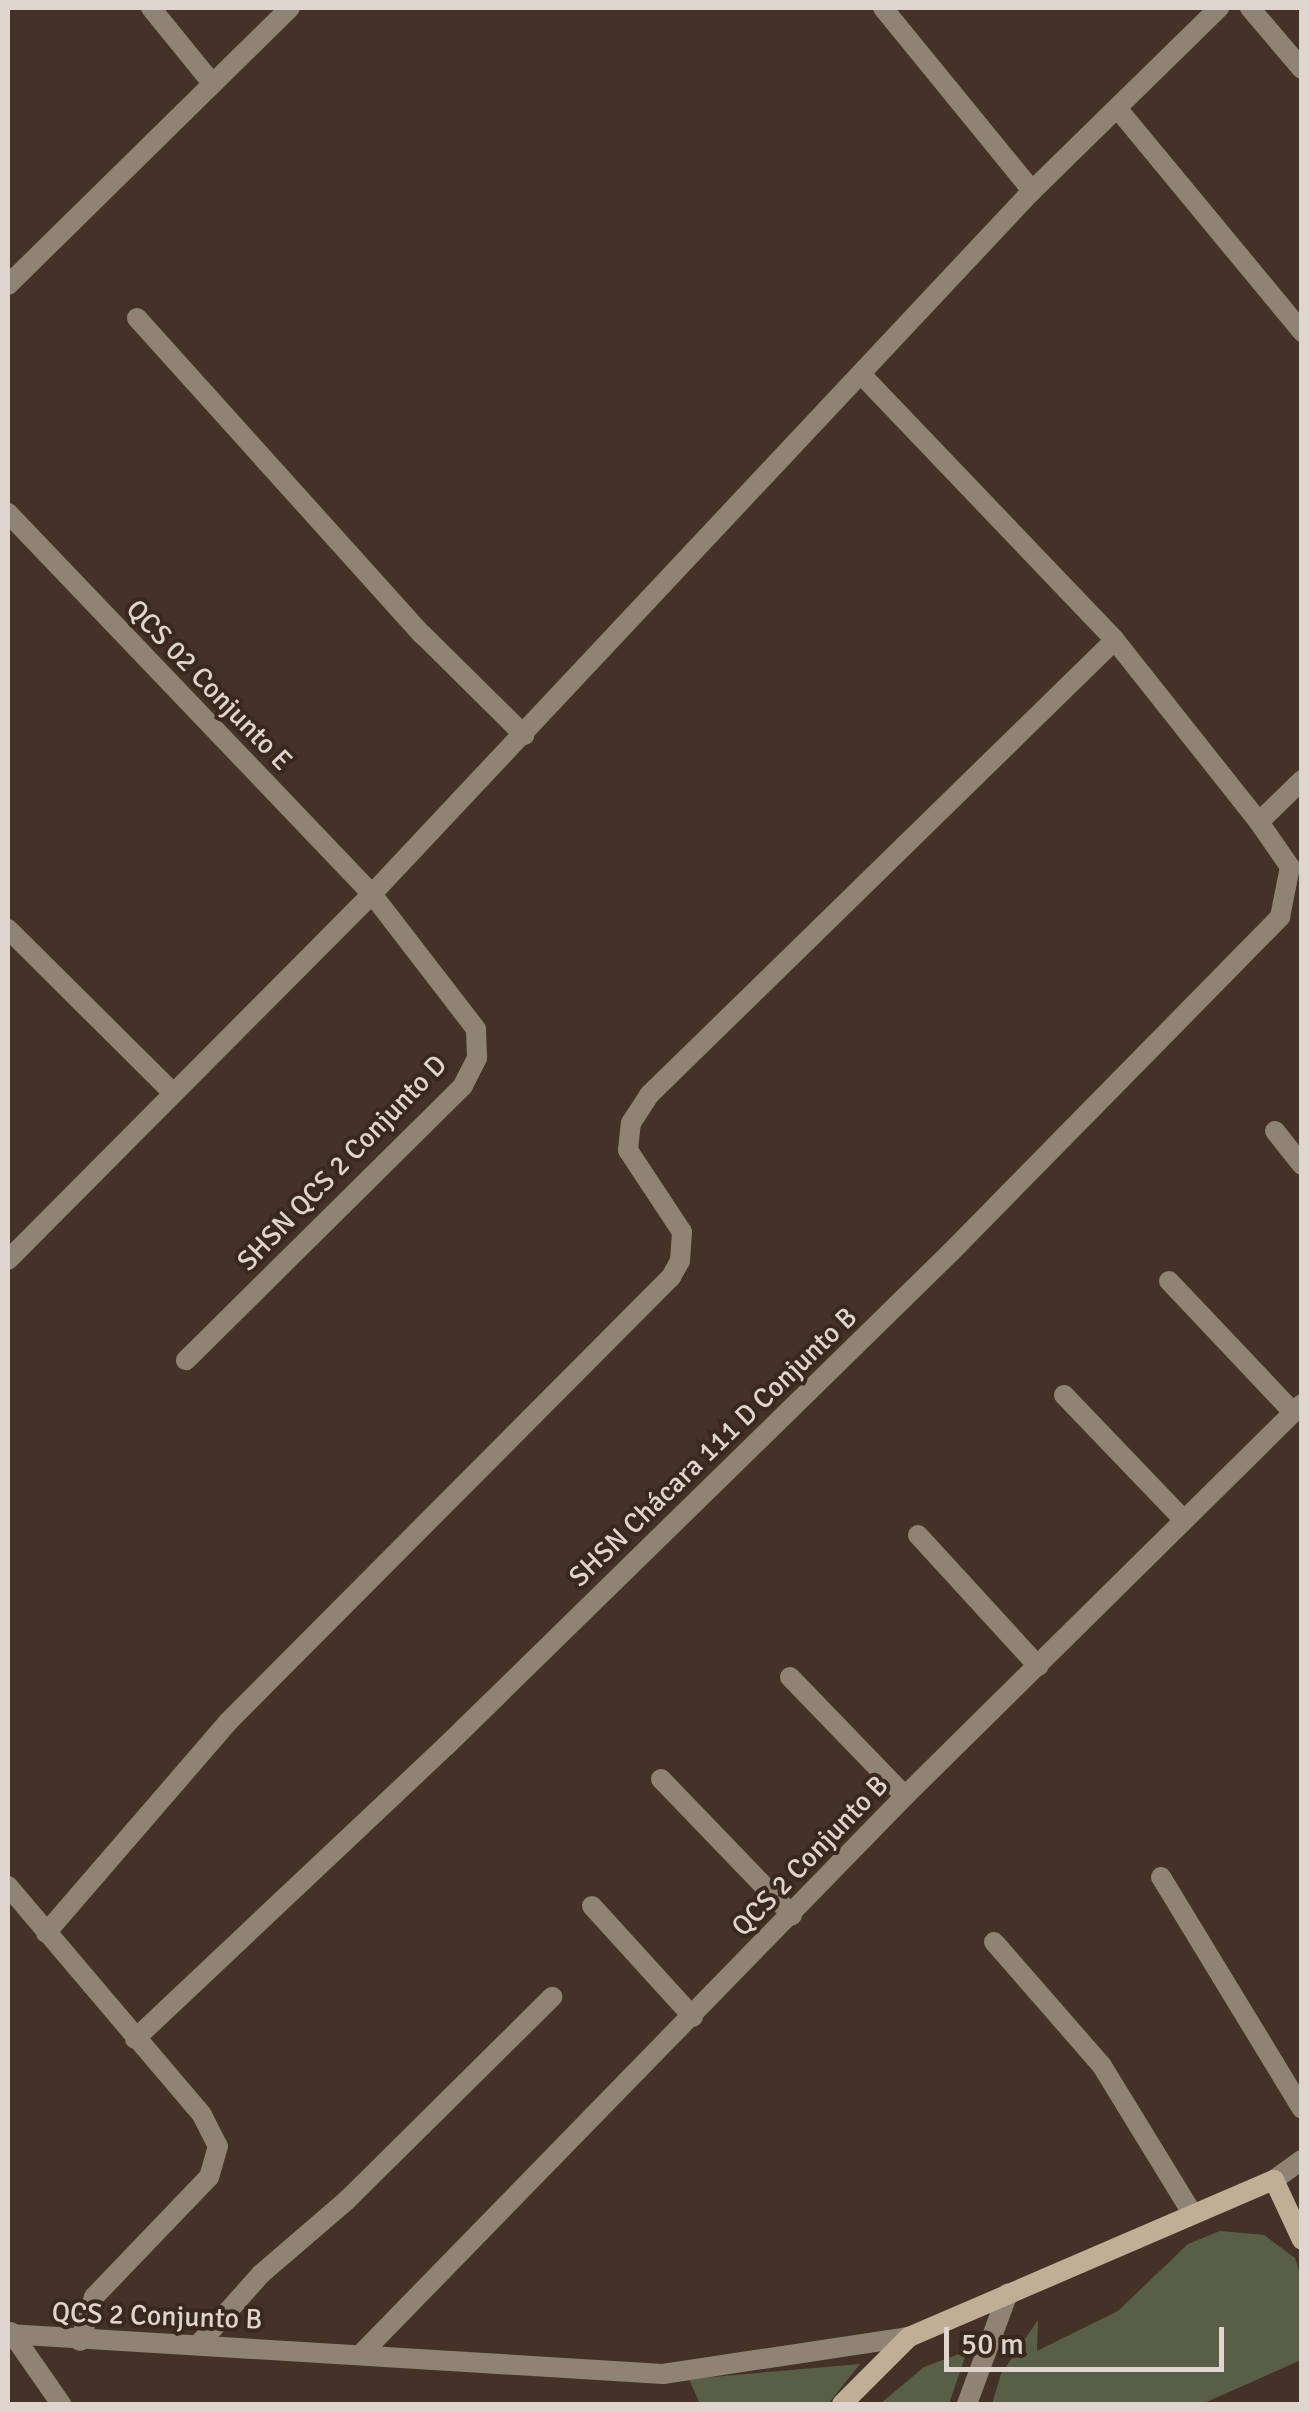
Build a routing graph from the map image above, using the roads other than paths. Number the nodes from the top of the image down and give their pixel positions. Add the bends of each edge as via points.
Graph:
1 (152, 8) edge
2 (290, 8) edge
3 (883, 8) edge
4 (1218, 8) edge
5 (1250, 8) edge
6 (1302, 70) edge
7 (212, 83) junction
8 (1117, 108) junction
9 (1032, 191) junction
10 (8, 285) edge
11 (137, 318) dead end
12 (1302, 332) edge
13 (862, 375) junction
14 (8, 514) edge
15 (1115, 640) junction
16 (524, 735) junction
17 (1302, 780) edge
18 (1259, 822) junction
19 (372, 894) junction
20 (8, 929) edge
21 (171, 1090) junction
22 (1275, 1130) dead end
23 (1302, 1165) edge
24 (8, 1260) edge
25 (1168, 1281) dead end
26 (186, 1360) dead end
27 (1064, 1395) dead end
28 (1297, 1408) edge
29 (1184, 1520) junction
30 (918, 1535) dead end
31 (1038, 1666) junction
32 (790, 1677) dead end
33 (661, 1779) dead end
34 (906, 1796) junction
35 (1161, 1877) dead end
36 (8, 1886) edge
37 (592, 1906) dead end
38 (792, 1915) junction
39 (46, 1932) junction
40 (994, 1942) dead end
41 (552, 1998) dead end
42 (693, 2018) junction
43 (134, 2038) junction
44 (1302, 2109) edge
45 (1302, 2160) edge
46 (1274, 2180) junction
47 (1191, 2211) junction
48 (1302, 2240) edge
49 (1008, 2293) junction
50 (10, 2333) edge
51 (909, 2337) junction
52 (80, 2341) junction
53 (198, 2346) junction
54 (364, 2351) junction
55 (61, 2404) edge
56 (842, 2404) edge
57 (967, 2404) edge

1 - 7 street
2 - 7 street
3 - 9 street
4 - 8 street
5 - 6 street
7 - 10 street
8 - 9 street
8 - 12 street
9 - 13 street
11 - 16 street via 409,620
13 - 15 street
13 - 16 street
14 - 19 street, QCS 02 Conjunto E
15 - 18 street
15 - 39 street via 648,1095 631,1122 628,1150 682,1232 671,1277 228,1722
16 - 19 street
17 - 18 street
18 - 43 street, SHSN Chácara 111 D Conjunto B via 1290,867 1280,916 951,1252 445,1747
19 - 21 street
19 - 26 street, SHSN QCS 2 Conjunto D via 476,1029 477,1058 463,1086
20 - 21 street
21 - 24 street
22 - 23 street
25 - 28 street
27 - 29 street
28 - 29 street, QCS 2 Conjunto B
29 - 31 street, QCS 2 Conjunto B
30 - 31 street
31 - 34 street, QCS 2 Conjunto B
32 - 34 street
33 - 38 street
34 - 38 street, QCS 2 Conjunto B
35 - 44 street
36 - 39 street
37 - 42 street
38 - 42 street, QCS 2 Conjunto B
39 - 43 street
40 - 47 street via 1102,2066
41 - 53 street via 347,2200 261,2274
42 - 54 street, QCS 2 Conjunto B
43 - 52 street via 214,2131 217,2162 94,2297
45 - 46 street
46 - 47 main road
46 - 48 main road
47 - 49 main road
49 - 51 main road
49 - 57 street
50 - 52 street, QCS 2 Conjunto B
50 - 55 street
51 - 54 street, QCS 2 Conjunto B via 663,2374
51 - 56 main road
52 - 53 street, QCS 2 Conjunto B
53 - 54 street, QCS 2 Conjunto B

